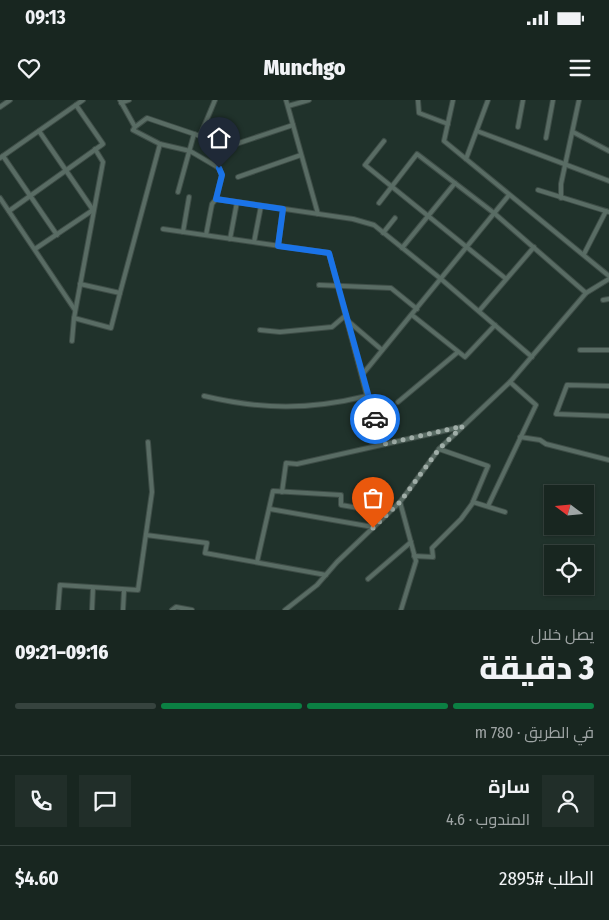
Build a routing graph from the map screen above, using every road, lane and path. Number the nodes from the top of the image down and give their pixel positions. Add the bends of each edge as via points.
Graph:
1 (10, 100) edge
2 (83, 100) edge
3 (129, 100) edge
4 (215, 100) edge
5 (286, 100) edge
6 (308, 100) edge
7 (418, 100) edge
8 (453, 100) edge
9 (488, 100) edge
10 (523, 100) edge
11 (553, 100) edge
12 (579, 100) edge
13 (121, 101) edge
14 (76, 105) junction
15 (288, 106) junction
16 (0, 107) edge
17 (448, 124) junction
18 (293, 125) junction
19 (135, 127) junction
20 (518, 127) dead end
21 (39, 131) junction
22 (477, 131) junction
23 (573, 132) junction
24 (194, 134) junction
25 (546, 138) dead end
26 (384, 141) dead end
27 (160, 144) junction
28 (227, 147) dead end
29 (95, 150) junction
30 (190, 151) junction
31 (609, 151) edge
32 (301, 155) junction
33 (2, 157) edge
34 (466, 159) junction
35 (566, 166) junction
36 (66, 170) junction
37 (238, 177) dead end
38 (609, 182) edge
39 (455, 183) junction
40 (392, 186) junction
41 (538, 190) dead end
42 (178, 192) dead end
43 (509, 194) junction
44 (30, 196) junction
45 (189, 197) dead end
46 (0, 198) edge
47 (561, 198) junction
48 (216, 199) junction
49 (237, 202) junction
50 (379, 203) dead end
51 (261, 206) junction
52 (283, 209) junction
53 (93, 210) junction
54 (9, 211) junction
55 (608, 212) edge
56 (494, 213) junction
57 (318, 214) junction
58 (429, 215) junction
59 (395, 218) dead end
60 (163, 229) dead end
61 (183, 232) junction
62 (383, 233) junction
63 (57, 234) junction
64 (206, 235) junction
65 (230, 239) junction
66 (254, 242) junction
67 (278, 246) junction
68 (467, 247) junction
69 (534, 247) junction
70 (402, 248) junction
71 (35, 249) junction
72 (584, 254) junction
73 (609, 277) edge
74 (505, 278) junction
75 (442, 279) junction
76 (80, 284) junction
77 (320, 285) dead end
78 (338, 286) junction
79 (120, 293) junction
80 (586, 294) junction
81 (609, 299) edge
82 (603, 300) dead end
83 (417, 309) junction
84 (75, 310) junction
85 (479, 311) junction
86 (346, 315) junction
87 (412, 315) junction
88 (74, 318) junction
89 (348, 322) junction
90 (495, 324) junction
91 (260, 330) dead end
92 (72, 341) dead end
93 (382, 350) junction
94 (580, 350) dead end
95 (609, 350) edge
96 (458, 352) junction
97 (532, 357) junction
98 (362, 375) junction
99 (510, 382) junction
100 (609, 386) edge
101 (204, 396) dead end
102 (368, 396) junction
103 (398, 402) dead end
104 (609, 416) edge
105 (463, 426) junction
106 (520, 437) junction
107 (148, 442) dead end
108 (384, 444) junction
109 (439, 449) junction
110 (609, 460) edge
111 (282, 492) junction
112 (400, 502) junction
113 (474, 502) junction
114 (488, 506) junction
115 (270, 509) junction
116 (505, 512) dead end
117 (388, 514) junction
118 (373, 528) junction
119 (146, 535) junction
120 (411, 542) junction
121 (414, 556) junction
122 (257, 562) junction
123 (326, 575) junction
124 (368, 579) dead end
125 (93, 588) junction
126 (124, 591) junction
127 (58, 610) edge
128 (92, 610) edge
129 (123, 610) edge
130 (172, 610) edge
131 (192, 610) edge
132 (285, 610) edge
133 (401, 610) edge

1 - 16 street
2 - 14 street
3 - 13 street
4 - 24 street via 200,136
5 - 15 street
6 - 15 street
7 - 17 street via 419,112
8 - 17 street
9 - 22 street
10 - 20 street
11 - 25 street
12 - 23 street
13 - 19 street
14 - 21 street
14 - 29 street via 103,144
15 - 18 street
17 - 34 street via 444,141
18 - 28 street
18 - 32 street
19 - 24 street via 147,118
19 - 27 street via 133,130
21 - 33 street
21 - 36 street
22 - 34 street
22 - 35 street
23 - 31 street
23 - 35 street
24 - 30 street
26 - 40 street via 365,165
27 - 30 street
27 - 79 street
29 - 36 street
29 - 53 street via 103,162
30 - 42 street
30 - 48 street via 219,168 222,175
32 - 37 street
32 - 57 street
33 - 44 street
34 - 43 street
35 - 38 street
35 - 47 street
36 - 44 street
36 - 53 street
39 - 40 street via 417,154
39 - 56 street
39 - 58 street
40 - 50 street
40 - 58 street
41 - 47 street
43 - 56 street
43 - 72 street
44 - 54 street
44 - 63 street
45 - 61 street
46 - 54 street
47 - 55 street
48 - 49 street
48 - 64 street via 212,204
49 - 51 street
49 - 65 street
51 - 52 street
51 - 66 street
52 - 57 street
52 - 67 street
53 - 63 street
53 - 76 street
54 - 71 street
55 - 72 street
56 - 68 street
56 - 69 street
57 - 62 street via 374,225
58 - 68 street
58 - 70 street
59 - 62 street
60 - 61 street
61 - 64 street
62 - 70 street
63 - 71 street
64 - 65 street
65 - 66 street
66 - 67 street
67 - 78 street via 329,253
68 - 74 street
68 - 75 street
69 - 74 street
69 - 80 street
70 - 75 street
71 - 84 street
72 - 73 street
73 - 80 street
74 - 85 street
75 - 83 street
75 - 85 street
76 - 79 street
76 - 84 street
77 - 78 street
78 - 83 street via 391,288
78 - 86 street
79 - 88 street via 112,328
80 - 97 street
81 - 82 street
83 - 87 street
84 - 88 street
85 - 90 street
86 - 89 street
86 - 91 street via 332,327 280,332
87 - 93 street
87 - 96 street
88 - 92 street
89 - 93 street
89 - 98 street
90 - 96 street via 465,357
90 - 97 street
93 - 98 street
94 - 95 street
96 - 103 street
97 - 99 street
98 - 102 street
99 - 105 street
99 - 106 street via 536,405
100 - 104 street via 567,385 556,414
101 - 102 street via 227,402 279,407 331,404
102 - 108 street
105 - 108 street
105 - 109 street
106 - 110 street
106 - 114 street
107 - 119 street via 152,492
108 - 111 street via 297,464 286,463
109 - 112 street
109 - 113 street via 488,466
111 - 115 street via 273,491
111 - 117 street via 341,494 341,505
112 - 117 street
112 - 120 street
113 - 114 street
113 - 121 street via 432,548 432,557
114 - 116 street
115 - 118 street
115 - 122 street
117 - 118 street
118 - 123 street
119 - 122 street via 207,544 205,553
119 - 126 street via 138,590
120 - 121 street
120 - 124 street
121 - 133 street via 416,562
122 - 123 street
123 - 132 street
125 - 126 street
125 - 127 street via 60,585
125 - 128 street
126 - 129 street
130 - 131 street via 176,607

